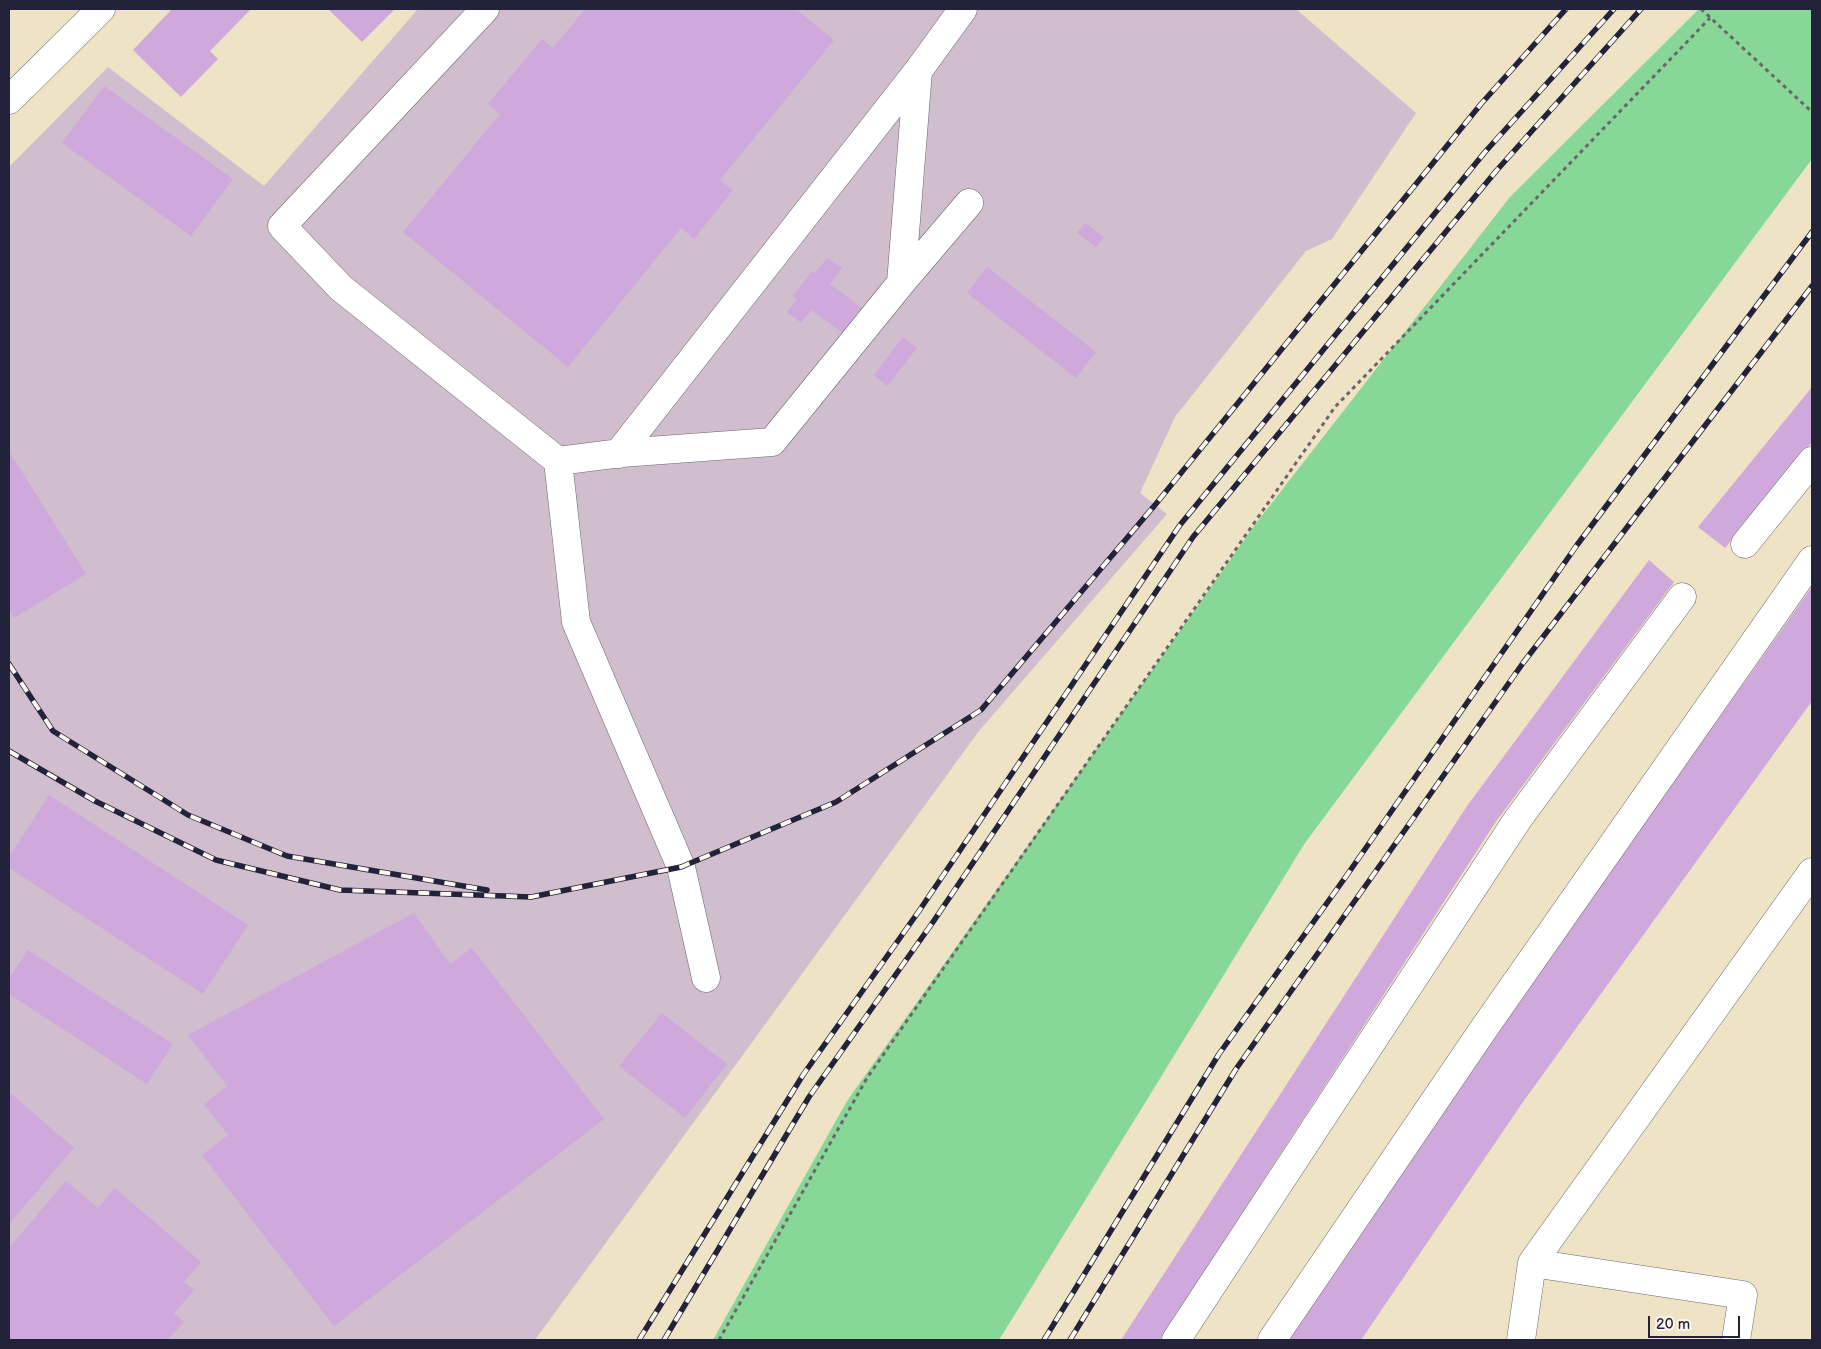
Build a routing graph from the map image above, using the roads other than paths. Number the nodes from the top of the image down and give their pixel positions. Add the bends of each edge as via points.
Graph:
1 (101, 9) edge
2 (485, 9) edge
3 (963, 9) edge
4 (918, 71) junction
5 (9, 100) edge
6 (969, 203) dead end
7 (901, 283) junction
8 (618, 454) junction
9 (1812, 461) edge
10 (558, 462) junction
11 (1745, 544) dead end
12 (1812, 560) edge
13 (1682, 597) dead end
14 (1812, 872) edge
15 (706, 978) dead end
16 (1532, 1263) junction
17 (1176, 1340) edge
18 (1272, 1340) edge
19 (1520, 1340) edge
20 (1736, 1340) edge

1 - 5 street
2 - 10 street via 282,226 341,288
3 - 4 street
4 - 7 street
4 - 8 street
6 - 7 street
7 - 8 street via 772,442
8 - 10 street
9 - 11 street
10 - 15 street via 576,622 681,867
12 - 18 street via 1485,1027
13 - 17 street via 1518,819
14 - 16 street
16 - 19 street
16 - 20 street via 1743,1295

